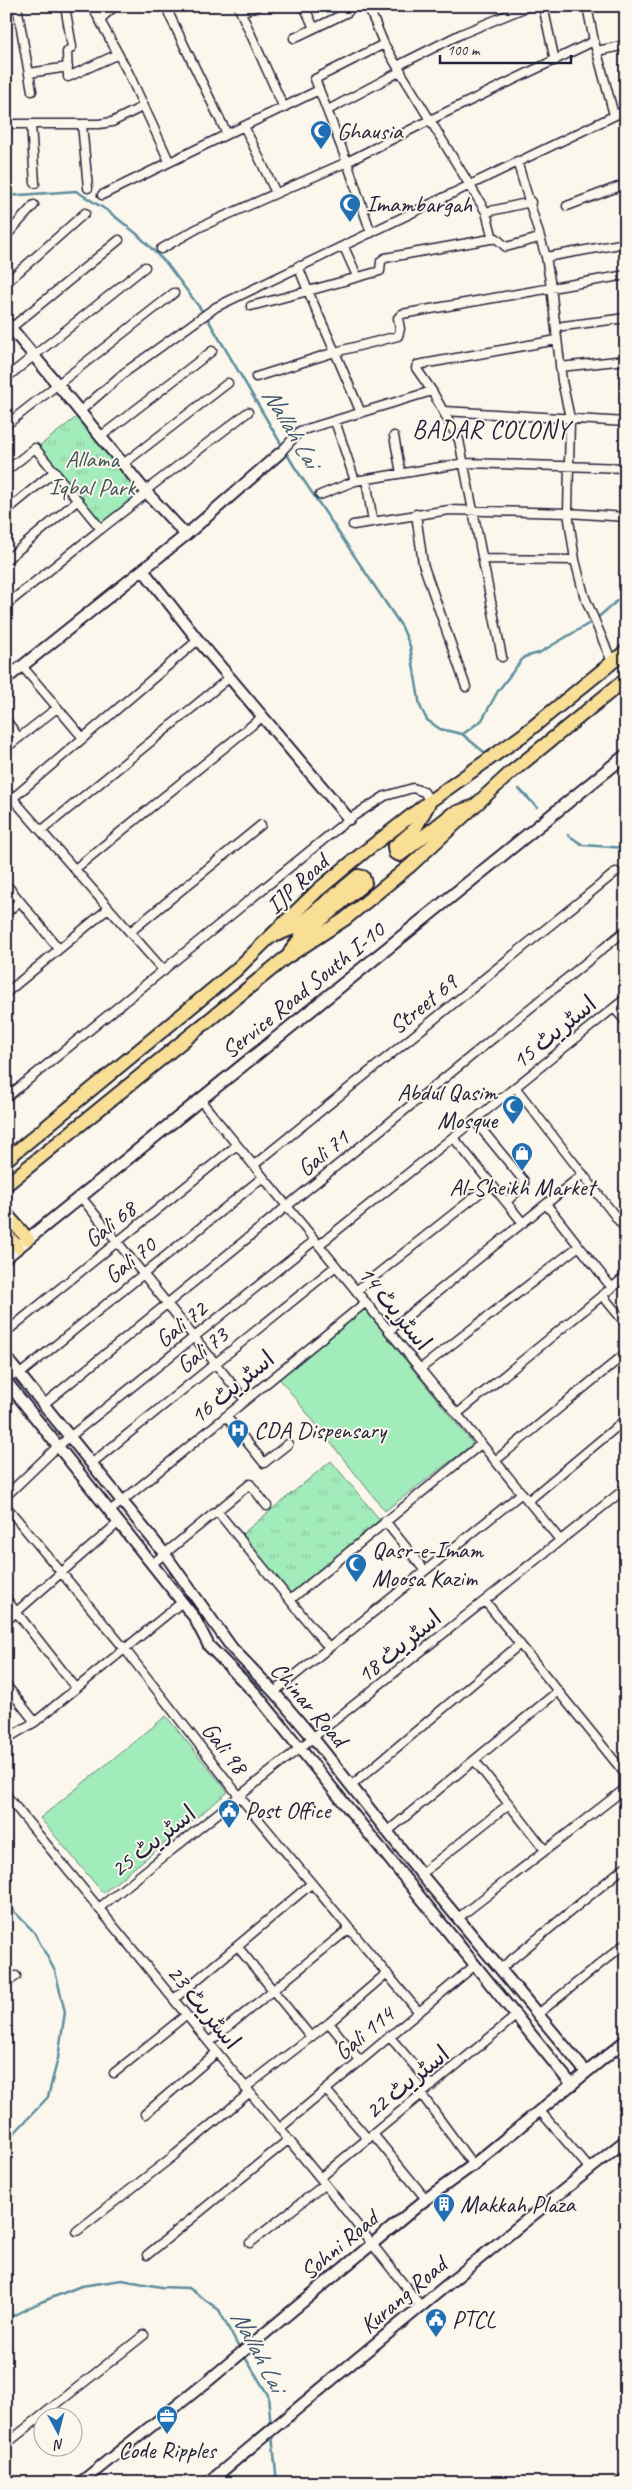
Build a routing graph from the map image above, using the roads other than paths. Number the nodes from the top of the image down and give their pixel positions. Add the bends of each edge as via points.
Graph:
1 (17, 6) edge
2 (65, 6) edge
3 (92, 6) edge
4 (114, 6) edge
5 (172, 6) edge
6 (256, 6) edge
7 (304, 6) edge
8 (368, 6) edge
9 (543, 6) edge
10 (587, 6) edge
11 (525, 7) edge
12 (240, 9) edge
13 (348, 12) dead end
14 (99, 20) junction
15 (314, 28) junction
16 (294, 38) dead end
17 (594, 41) junction
18 (384, 44) junction
19 (626, 45) edge
20 (597, 51) junction
21 (118, 54) junction
22 (555, 61) junction
23 (68, 67) junction
24 (399, 68) junction
25 (29, 73) junction
26 (319, 90) junction
27 (32, 91) dead end
28 (144, 106) junction
29 (284, 108) junction
30 (328, 110) junction
31 (626, 110) edge
32 (614, 115) junction
33 (430, 120) junction
34 (6, 124) edge
35 (32, 124) junction
36 (82, 124) junction
37 (244, 126) junction
38 (227, 134) junction
39 (170, 161) junction
40 (517, 161) junction
41 (347, 162) junction
42 (35, 183) dead end
43 (470, 183) junction
44 (626, 184) edge
45 (88, 188) dead end
46 (276, 193) junction
47 (102, 195) dead end
48 (531, 202) junction
49 (34, 205) dead end
50 (567, 206) dead end
51 (486, 212) junction
52 (85, 213) dead end
53 (371, 233) junction
54 (6, 236) edge
55 (539, 238) junction
56 (493, 239) junction
57 (119, 240) dead end
58 (626, 243) edge
59 (344, 246) junction
60 (161, 249) dead end
61 (546, 257) junction
62 (298, 266) junction
63 (145, 267) dead end
64 (626, 275) edge
65 (356, 276) junction
66 (6, 283) edge
67 (551, 286) junction
68 (308, 291) junction
69 (174, 293) dead end
70 (251, 306) dead end
71 (626, 318) edge
72 (563, 326) dead end
73 (8, 327) edge
74 (557, 340) junction
75 (212, 351) dead end
76 (336, 352) junction
77 (34, 357) junction
78 (626, 360) edge
79 (560, 367) junction
80 (256, 377) dead end
81 (6, 378) edge
82 (228, 383) dead end
83 (56, 385) junction
84 (432, 391) junction
85 (444, 411) junction
86 (79, 412) junction
87 (248, 412) dead end
88 (361, 413) junction
89 (570, 418) junction
90 (335, 421) junction
91 (626, 422) edge
92 (6, 425) edge
93 (394, 436) dead end
94 (100, 437) junction
95 (280, 453) joint
96 (465, 463) junction
97 (123, 464) junction
98 (570, 466) junction
99 (626, 468) edge
100 (6, 471) edge
101 (55, 471) junction
102 (401, 473) junction
103 (366, 479) junction
104 (355, 481) junction
105 (146, 492) junction
106 (320, 494) dead end
107 (78, 500) junction
108 (6, 511) edge
109 (474, 511) junction
110 (568, 513) junction
111 (416, 514) junction
112 (626, 517) edge
113 (373, 522) junction
114 (353, 525) dead end
115 (101, 529) junction
116 (186, 535) junction
117 (483, 559) junction
118 (6, 560) edge
119 (574, 560) junction
120 (144, 570) junction
121 (6, 606) edge
122 (198, 640) junction
123 (626, 651) edge
124 (502, 657) dead end
125 (612, 662) junction
126 (22, 666) junction
127 (229, 678) junction
128 (6, 679) edge
129 (626, 679) edge
130 (466, 686) dead end
131 (58, 708) junction
132 (262, 717) junction
133 (6, 720) edge
134 (20, 738) junction
135 (82, 738) junction
136 (6, 748) edge
137 (626, 755) edge
138 (6, 791) edge
139 (12, 798) junction
140 (430, 801) junction
141 (477, 805) junction
142 (349, 819) junction
143 (261, 825) dead end
144 (41, 831) junction
145 (75, 869) junction
146 (616, 872) dead end
147 (6, 884) edge
148 (20, 901) junction
149 (109, 908) junction
150 (6, 913) edge
151 (626, 930) edge
152 (130, 932) junction
153 (272, 937) junction
154 (59, 949) junction
155 (284, 959) junction
156 (164, 971) junction
157 (6, 993) edge
158 (626, 998) edge
159 (614, 1008) junction
160 (626, 1022) edge
161 (515, 1087) junction
162 (6, 1098) edge
163 (201, 1100) junction
164 (474, 1120) junction
165 (453, 1137) junction
166 (237, 1145) junction
167 (6, 1160) edge
168 (254, 1165) junction
169 (583, 1174) junction
170 (263, 1177) junction
171 (491, 1184) junction
172 (6, 1185) edge
173 (81, 1197) junction
174 (506, 1202) junction
175 (546, 1204) junction
176 (288, 1207) junction
177 (6, 1214) edge
178 (523, 1223) junction
179 (626, 1230) edge
180 (6, 1234) edge
181 (28, 1239) junction
182 (116, 1243) junction
183 (317, 1243) junction
184 (579, 1246) junction
185 (18, 1247) junction
186 (6, 1257) edge
187 (336, 1266) junction
188 (142, 1274) junction
189 (626, 1276) edge
190 (612, 1288) junction
191 (356, 1291) junction
192 (602, 1295) junction
193 (366, 1302) junction
194 (167, 1304) junction
195 (626, 1324) edge
196 (390, 1331) junction
197 (6, 1332) edge
198 (194, 1338) junction
199 (626, 1353) edge
200 (6, 1358) edge
201 (215, 1364) junction
202 (420, 1369) junction
203 (20, 1374) junction
204 (6, 1375) edge
205 (6, 1381) edge
206 (245, 1400) junction
207 (44, 1404) junction
208 (456, 1414) junction
209 (226, 1416) junction
210 (626, 1419) edge
211 (72, 1438) junction
212 (288, 1444) dead end
213 (481, 1444) junction
214 (58, 1448) junction
215 (495, 1461) junction
216 (92, 1463) junction
217 (626, 1488) edge
218 (522, 1493) junction
219 (6, 1496) edge
220 (122, 1500) junction
221 (528, 1501) junction
222 (6, 1506) edge
223 (267, 1506) dead end
224 (110, 1511) junction
225 (217, 1511) junction
226 (385, 1521) junction
227 (118, 1522) junction
228 (560, 1540) junction
229 (164, 1553) junction
230 (152, 1564) junction
231 (425, 1571) junction
232 (62, 1573) junction
233 (6, 1599) edge
234 (290, 1600) junction
235 (485, 1601) junction
236 (181, 1603) junction
237 (17, 1612) junction
238 (6, 1621) edge
239 (520, 1644) junction
240 (124, 1648) junction
241 (329, 1648) junction
242 (6, 1685) edge
243 (76, 1688) junction
244 (274, 1692) junction
245 (557, 1692) junction
246 (35, 1722) junction
247 (314, 1739) junction
248 (6, 1740) edge
249 (300, 1748) junction
250 (475, 1760) junction
251 (626, 1775) edge
252 (352, 1785) junction
253 (626, 1788) edge
254 (6, 1795) edge
255 (239, 1796) junction
256 (508, 1804) junction
257 (388, 1831) junction
258 (545, 1850) junction
259 (626, 1866) edge
260 (421, 1874) junction
261 (312, 1884) junction
262 (99, 1908) junction
263 (458, 1918) junction
264 (350, 1928) junction
265 (626, 1943) edge
266 (237, 1946) junction
267 (474, 1966) junction
268 (500, 1969) junction
269 (387, 1973) junction
270 (16, 1976) dead end
271 (6, 1983) edge
272 (272, 1990) junction
273 (174, 1999) junction
274 (418, 2011) junction
275 (538, 2014) junction
276 (186, 2015) junction
277 (517, 2015) junction
278 (329, 2023) junction
279 (389, 2036) junction
280 (310, 2037) junction
281 (626, 2040) edge
282 (209, 2042) junction
283 (216, 2053) junction
284 (360, 2061) junction
285 (586, 2072) junction
286 (114, 2073) dead end
287 (572, 2085) junction
288 (432, 2086) junction
289 (326, 2090) junction
290 (247, 2091) junction
291 (422, 2095) junction
292 (540, 2111) junction
293 (145, 2114) dead end
294 (279, 2129) junction
295 (370, 2137) junction
296 (288, 2140) junction
297 (626, 2140) edge
298 (473, 2165) junction
299 (590, 2169) junction
300 (322, 2181) junction
301 (426, 2199) junction
302 (77, 2231) dead end
303 (250, 2243) dead end
304 (371, 2245) junction
305 (147, 2255) dead end
306 (420, 2305) junction
307 (144, 2334) dead end
308 (6, 2444) edge
309 (626, 2476) edge
310 (80, 2483) edge
311 (208, 2483) edge
312 (618, 2483) edge

1 - 25 street
2 - 23 street via 72,47 67,52
3 - 14 street
4 - 14 street
5 - 38 street via 169,14
6 - 12 street
7 - 15 street
8 - 18 street
9 - 22 street
10 - 17 street
11 - 24 street via 461,34
12 - 29 street
13 - 15 street
14 - 21 street
15 - 16 street
17 - 20 street
17 - 22 street
18 - 24 street
18 - 26 street via 315,78
19 - 20 street
20 - 32 street
21 - 23 street via 68,77
21 - 28 street
22 - 33 street
23 - 25 street
24 - 30 street
24 - 33 street
25 - 27 street
26 - 29 street
26 - 30 street
28 - 36 street via 112,122
28 - 39 street
29 - 37 street
30 - 41 street
31 - 32 street
32 - 40 street
33 - 41 street
33 - 43 street
34 - 35 street
35 - 36 street
35 - 42 street
36 - 45 street
37 - 38 street
37 - 46 street
38 - 39 street
39 - 47 street
40 - 43 street
40 - 48 street
41 - 46 street
41 - 53 street
43 - 51 street
43 - 53 street
44 - 50 street
46 - 60 street via 200,227
48 - 51 street
48 - 55 street
49 - 54 street
51 - 56 street
52 - 66 street
53 - 59 street
55 - 56 street via 506,247 498,238
55 - 61 street
56 - 65 street via 385,258 381,261 380,271
57 - 73 street
58 - 61 street
59 - 62 street
59 - 65 street
61 - 67 street
62 - 68 street
62 - 86 street via 196,320 124,373
63 - 77 street
64 - 67 street
65 - 68 street
67 - 74 street
67 - 76 street via 402,314 398,318 398,336
68 - 70 street
68 - 76 street
69 - 83 street
71 - 72 street
73 - 77 street
74 - 79 street
74 - 84 street via 417,365 418,372
75 - 94 street
76 - 80 street
76 - 88 street
77 - 81 street
77 - 83 street
78 - 79 street
79 - 89 street
82 - 97 street
83 - 86 street
83 - 92 street
84 - 85 street
84 - 88 street
85 - 89 street
85 - 96 street
86 - 94 street
87 - 105 street
88 - 90 street
89 - 91 street
89 - 98 street
90 - 95 street via 300,431
90 - 104 street
93 - 102 street
94 - 97 street
95 - 116 street
96 - 98 street
96 - 102 street
96 - 109 street
97 - 105 street
98 - 99 street
98 - 110 street
100 - 101 street via 34,448
101 - 107 street
101 - 108 street
102 - 103 street
103 - 104 street
103 - 113 street
104 - 106 street
105 - 115 street
105 - 116 street
107 - 115 street
107 - 118 street
109 - 110 street
109 - 111 street
109 - 117 street
110 - 112 street
110 - 119 street
111 - 113 street
111 - 130 street via 423,564
113 - 114 street
115 - 121 street
116 - 120 street
117 - 119 street
117 - 124 street
119 - 125 street
120 - 122 street
120 - 126 street
122 - 127 street
122 - 135 street
123 - 125 highway, IJP Road
125 - 140 highway, IJP Road via 516,740
126 - 128 street
126 - 131 street
127 - 132 street
127 - 144 street
129 - 141 highway, IJP Road via 508,774
131 - 134 street
131 - 135 street
132 - 142 street
132 - 145 street
133 - 134 street
134 - 136 street
135 - 139 street
137 - 163 main road, Service Road South I-10
138 - 139 street
139 - 144 street
140 - 141 highway via 416,829 394,847 396,853 400,855 452,814
140 - 142 street via 424,792 413,788 385,796
140 - 153 highway, IJP Road via 318,890
141 - 155 highway, IJP Road via 345,920
142 - 156 street
143 - 152 street
144 - 145 street
145 - 149 street
146 - 168 street, Street 69
147 - 148 street
148 - 150 street
148 - 154 street
149 - 152 street
149 - 154 street
151 - 176 street, Gali 71
152 - 156 street
153 - 155 highway via 296,927 358,876 364,879 363,885 301,937
153 - 167 highway, IJP Road
154 - 157 street
155 - 172 highway, IJP Road
156 - 162 street
158 - 159 street, اسٹریٹ 15
159 - 160 street
159 - 161 street, اسٹریٹ 15
161 - 164 street, اسٹریٹ 15
161 - 169 street
163 - 166 street, اسٹریٹ 14
163 - 173 main road, Service Road South I-10
164 - 165 street, اسٹریٹ 15
164 - 174 street via 524,1181 524,1185
165 - 171 street
165 - 183 street, اسٹریٹ 15
166 - 168 street, اسٹریٹ 14
166 - 182 street, Gali 68
168 - 170 street, اسٹریٹ 14
169 - 175 street
169 - 179 street
170 - 176 street, اسٹریٹ 14
170 - 188 street, Gali 70
171 - 174 street
171 - 191 street
173 - 181 main road, Service Road South I-10
173 - 182 street
174 - 178 street
175 - 178 street
175 - 184 street
176 - 183 street, اسٹریٹ 14
176 - 194 street, Gali 71
177 - 181 highway
178 - 196 street
180 - 185 highway
181 - 185 main road, Service Road South I-10
182 - 188 street
182 - 197 street, Gali 68
183 - 187 street, اسٹریٹ 14
183 - 198 street, Gali 72
184 - 190 street
184 - 202 street
185 - 186 main road, Service Road South I-10
187 - 191 street, اسٹریٹ 14
187 - 201 street, Gali 73
188 - 194 street
188 - 203 street, Gali 70
189 - 190 street
190 - 192 street
191 - 193 street, اسٹریٹ 14
192 - 195 street
192 - 208 street
193 - 196 street, اسٹریٹ 14
193 - 206 street, اسٹریٹ 16
194 - 198 street
194 - 207 street, Gali 71
196 - 202 street, اسٹریٹ 14
198 - 201 street
198 - 211 street, Gali 72
199 - 215 street
200 - 203 street, Chinar Road
201 - 206 street
201 - 216 street, Gali 73
202 - 208 street, اسٹریٹ 14
203 - 204 street
203 - 207 street, Chinar Road
205 - 214 street, Chinar Road
206 - 209 street, اسٹریٹ 16
207 - 211 street, Chinar Road
208 - 213 street, اسٹریٹ 14
209 - 212 street via 264,1463
209 - 220 street, اسٹریٹ 16
210 - 221 street
211 - 214 street, Gali 72
211 - 216 street, Chinar Road
213 - 215 street, اسٹریٹ 14
213 - 226 street
214 - 219 street, Gali 72
214 - 224 street, Chinar Road
215 - 218 street, اسٹریٹ 14
216 - 220 street, Chinar Road
217 - 228 street, اسٹریٹ 18
218 - 221 street, اسٹریٹ 14
218 - 231 street
220 - 224 street, اسٹریٹ 16
220 - 229 street, Chinar Road
221 - 228 street, اسٹریٹ 14
222 - 232 street, Gali 98
223 - 225 street via 250,1484
224 - 227 street, Chinar Road
225 - 229 street
225 - 234 street
226 - 231 street
226 - 234 street
227 - 230 street, Chinar Road
227 - 232 street
228 - 235 street, اسٹریٹ 18
229 - 230 street
229 - 244 street, Chinar Road via 232,1648
230 - 236 street, Chinar Road
231 - 241 street
232 - 237 street
232 - 240 street, Gali 98
233 - 237 street
234 - 241 street
235 - 239 street
235 - 247 street, اسٹریٹ 18
236 - 240 street
236 - 249 street, Chinar Road via 194,1617 209,1646 256,1694
237 - 238 street
237 - 243 street
239 - 245 street
239 - 252 street
240 - 243 street
240 - 255 street, Gali 98
241 - 244 street
242 - 246 street
243 - 246 street
244 - 247 street, Chinar Road
245 - 250 street
245 - 251 street
246 - 248 street
247 - 249 street, اسٹریٹ 18
247 - 252 street, Chinar Road
249 - 255 street, اسٹریٹ 25
249 - 267 street, Chinar Road
250 - 256 street
250 - 257 street
252 - 257 street, Chinar Road
253 - 258 street
254 - 262 street, اسٹریٹ 23
255 - 261 street, Gali 98
255 - 262 street, اسٹریٹ 25
256 - 258 street
256 - 260 street
257 - 260 street, Chinar Road
258 - 263 street
259 - 268 street
260 - 263 street, Chinar Road
261 - 264 street, Gali 98
261 - 266 street
262 - 273 street, اسٹریٹ 23
263 - 268 street, Chinar Road
264 - 269 street, Gali 98
264 - 272 street
265 - 275 street
266 - 272 street
266 - 273 street
267 - 274 street, Gali 114
267 - 277 street, Chinar Road
268 - 275 street, Chinar Road
269 - 274 street, Gali 98
269 - 278 street
270 - 271 street
272 - 280 street
272 - 282 street
273 - 276 street, اسٹریٹ 23
274 - 279 street, Gali 114
275 - 285 street, Chinar Road
276 - 282 street, اسٹریٹ 23
276 - 286 street
277 - 287 street, Chinar Road
277 - 288 street, اسٹریٹ 22
278 - 280 street
278 - 284 street
279 - 284 street, Gali 114
279 - 288 street
280 - 290 street
281 - 285 street, Sohni Road
282 - 283 street, اسٹریٹ 23
283 - 290 street, اسٹریٹ 23
283 - 293 street
284 - 289 street, Gali 114
285 - 287 street, Sohni Road
287 - 292 street, Sohni Road
288 - 291 street, اسٹریٹ 22
289 - 294 street, Gali 114
289 - 295 street
290 - 294 street, اسٹریٹ 23
290 - 302 street via 176,2154
291 - 295 street, اسٹریٹ 22
291 - 298 street
292 - 298 street, Sohni Road
292 - 299 street
294 - 296 street, اسٹریٹ 23
295 - 300 street, اسٹریٹ 22
295 - 301 street
296 - 300 street, اسٹریٹ 23
296 - 305 street
297 - 299 street, Kurang Road
298 - 301 street, Sohni Road
299 - 306 street, Kurang Road
300 - 303 street, اسٹریٹ 22
300 - 304 street, اسٹریٹ 23
301 - 304 street, Sohni Road
304 - 306 street, اسٹریٹ 23
304 - 310 street, Sohni Road
306 - 311 street, Kurang Road
307 - 308 street
309 - 312 street

